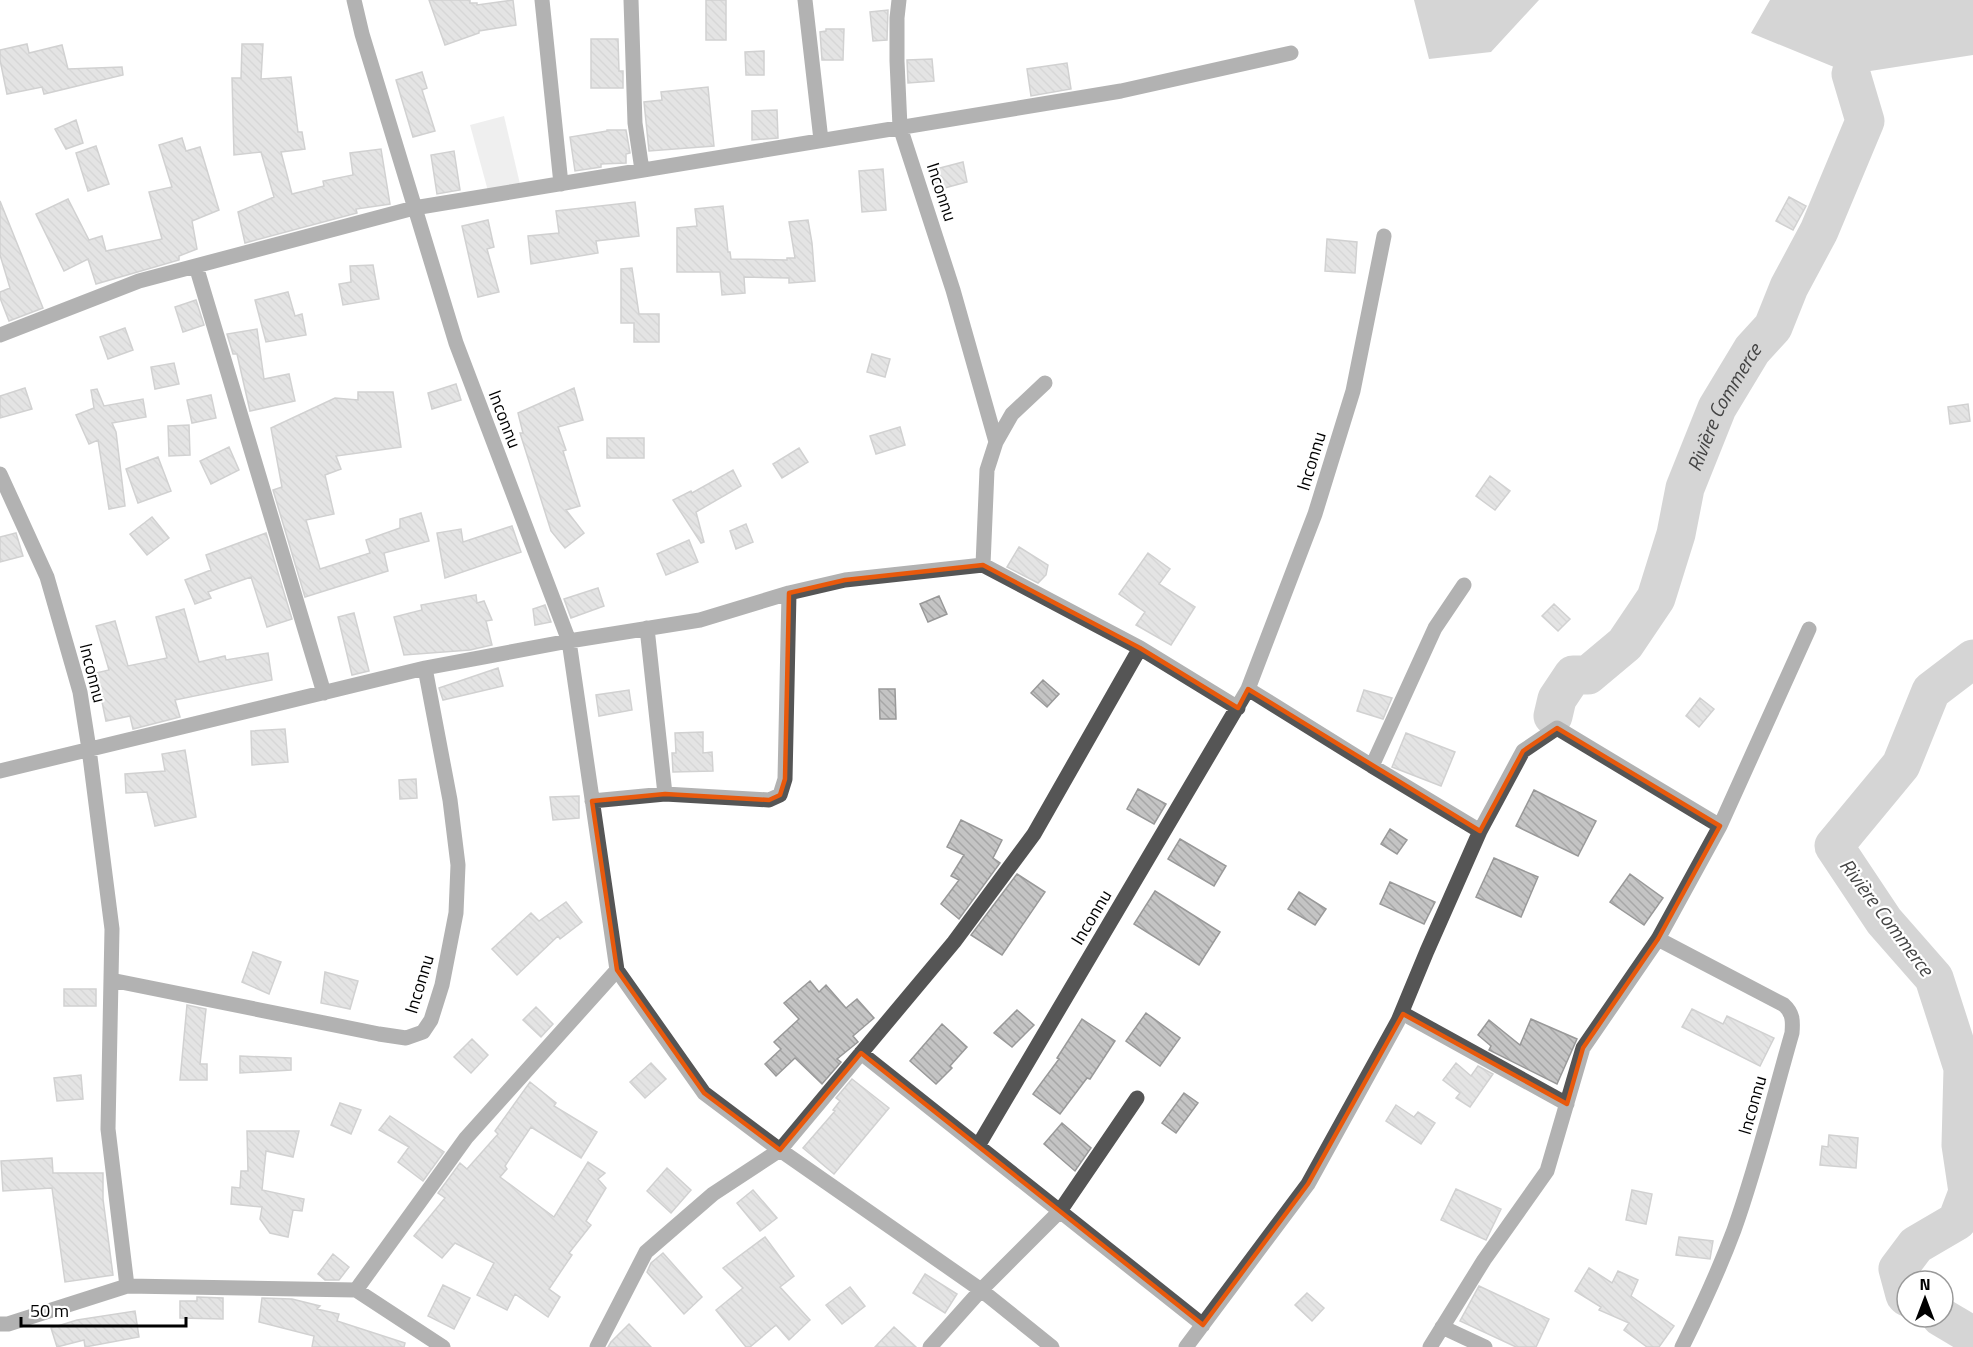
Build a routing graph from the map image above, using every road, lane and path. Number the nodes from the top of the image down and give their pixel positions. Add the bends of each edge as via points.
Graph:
1 (354, 0) edge
2 (542, 0) edge
3 (631, 0) edge
4 (805, 0) edge
5 (899, 0) edge
6 (1291, 52) dead end
7 (900, 127) junction
8 (820, 141) junction
9 (642, 170) junction
10 (561, 184) junction
11 (414, 208) junction
12 (1383, 236) dead end
13 (196, 266) junction
14 (0, 334) edge
15 (1046, 383) dead end
16 (996, 442) junction
17 (0, 474) edge
18 (983, 565) junction
19 (1464, 585) dead end
20 (789, 592) junction
21 (647, 628) junction
22 (1809, 629) dead end
23 (568, 641) junction
24 (1140, 648) junction
25 (426, 668) junction
26 (1248, 689) junction
27 (324, 693) junction
28 (1238, 708) junction
29 (90, 749) junction
30 (1372, 766) junction
31 (0, 771) edge
32 (665, 794) junction
33 (592, 801) junction
34 (1720, 826) junction
35 (1480, 831) junction
36 (1658, 939) junction
37 (617, 970) junction
38 (111, 980) junction
39 (1402, 1013) junction
40 (861, 1053) junction
41 (1137, 1098) dead end
42 (1567, 1104) junction
43 (978, 1146) junction
44 (780, 1150) junction
45 (1060, 1211) junction
46 (127, 1286) junction
47 (356, 1290) junction
48 (981, 1290) junction
49 (0, 1324) edge
50 (1203, 1325) junction
51 (1442, 1327) junction
52 (443, 1347) edge
53 (597, 1347) edge
54 (930, 1347) edge
55 (1052, 1347) edge
56 (1186, 1347) edge
57 (1430, 1347) edge
58 (1485, 1347) edge
59 (1682, 1347) edge

1 - 11 street, Inconnu
2 - 10 street
3 - 9 street via 635,123
4 - 8 street
5 - 7 street, Inconnu
6 - 7 street via 1121,91
7 - 8 street
7 - 16 street, Inconnu via 953,290
8 - 9 street
9 - 10 street
10 - 11 street
11 - 13 street
11 - 23 street, Inconnu via 456,343
12 - 26 street, Inconnu via 1353,391 1315,514
13 - 14 street via 139,280
13 - 27 street
15 - 16 street via 1012,414
16 - 18 street via 987,470
17 - 29 street, Inconnu via 47,577 80,692
18 - 20 street via 845,580
18 - 24 street
19 - 30 street via 1435,628
20 - 21 street via 700,620
20 - 32 street via 785,779 780,795 769,800
21 - 23 street
21 - 32 street
22 - 34 street
23 - 25 street
23 - 33 street, Inconnu
24 - 28 street
24 - 40 street via 1034,834 954,942
25 - 27 street
25 - 38 street, Inconnu via 458,865 456,913 442,985 423,1032 406,1038 379,1034
26 - 28 street, Inconnu
26 - 30 street
27 - 29 street
28 - 43 street, Inconnu
29 - 31 street
29 - 38 street, Inconnu via 112,929
30 - 35 street
32 - 33 street
33 - 37 street, Inconnu
34 - 35 street via 1557,728 1523,751
34 - 36 street
35 - 39 street
36 - 42 street via 1583,1048
36 - 59 street, Inconnu via 1784,1005 1793,1023 1734,1230
37 - 44 street, Inconnu via 704,1093
37 - 47 street via 466,1138
38 - 46 street, Inconnu via 108,1129
39 - 42 street
39 - 50 street via 1308,1184
40 - 43 street
40 - 44 street
41 - 45 street
42 - 51 street via 1547,1171
43 - 45 street
44 - 48 street, Inconnu
44 - 53 street via 713,1194 646,1252
45 - 48 street
45 - 50 street
46 - 47 street
46 - 49 street
47 - 52 street
48 - 54 street
48 - 55 street, Inconnu
50 - 56 street
51 - 57 street
51 - 58 street

